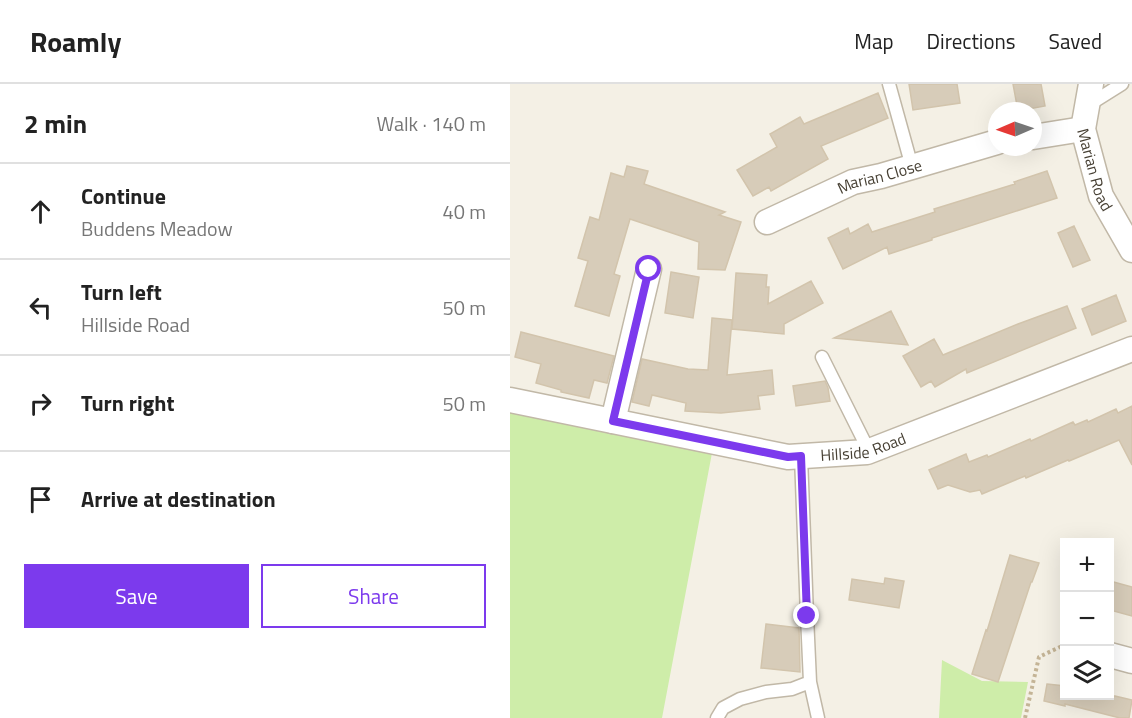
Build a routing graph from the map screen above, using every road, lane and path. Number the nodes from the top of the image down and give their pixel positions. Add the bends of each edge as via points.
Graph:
1 (889, 84) edge
2 (1122, 84) edge
3 (1087, 107) edge
4 (1042, 132) edge
5 (988, 145) edge
6 (912, 167) junction
7 (767, 222) dead end
8 (1132, 250) edge
9 (649, 269) dead end
10 (1132, 350) edge
11 (822, 357) dead end
12 (510, 400) edge
13 (613, 421) junction
14 (869, 451) junction
15 (801, 456) junction
16 (1063, 646) edge
17 (1114, 656) edge
18 (1132, 661) edge
19 (810, 682) junction
20 (717, 718) edge
21 (818, 718) edge
22 (1025, 718) edge

1 - 6 lane
2 - 3 lane
3 - 4 street
3 - 8 street, Marian Road via 1101,196
5 - 6 street, Marian Close
6 - 7 street, Marian Close via 853,182
9 - 13 street
10 - 14 street, Hillside Road
11 - 14 lane
12 - 13 street, Hillside Road
13 - 15 street, Hillside Road via 788,457
14 - 15 street, Hillside Road
15 - 19 lane
16 - 22 path via 1039,657
17 - 18 street
19 - 20 lane via 740,699 723,708
19 - 21 lane

